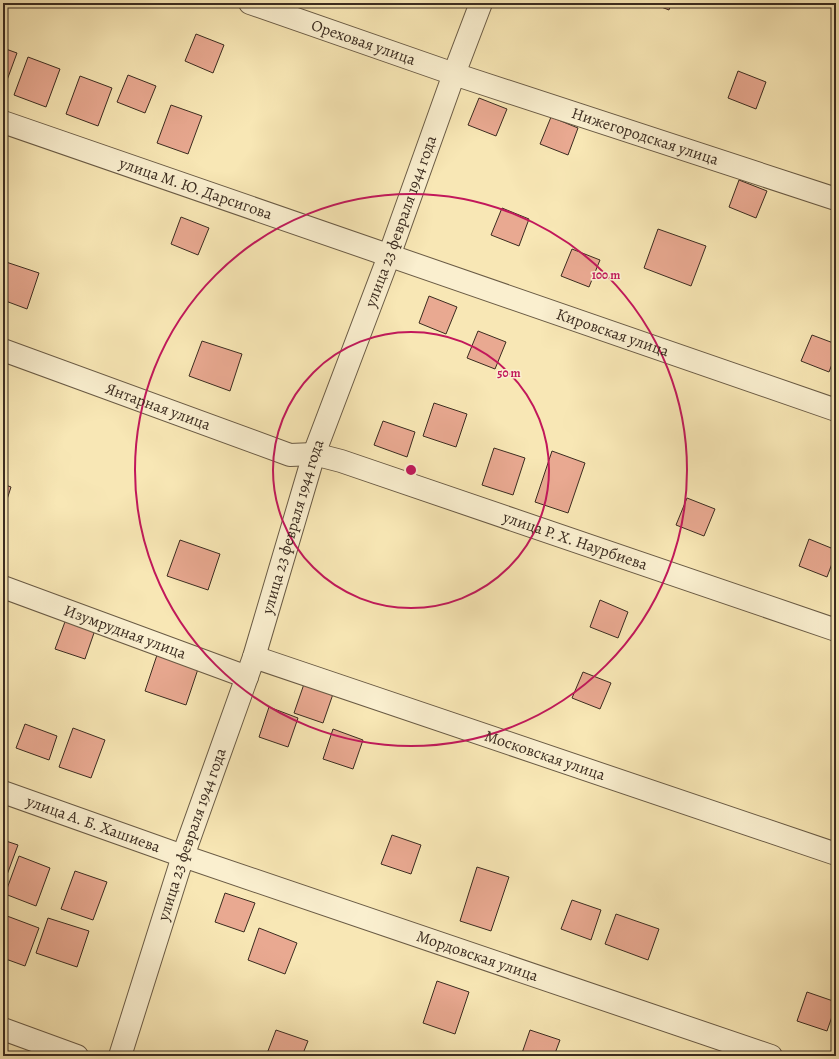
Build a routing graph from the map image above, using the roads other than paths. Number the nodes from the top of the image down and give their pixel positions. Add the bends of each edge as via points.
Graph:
1 (250, 3) edge
2 (481, 3) edge
3 (454, 74) junction
4 (3, 122) edge
5 (836, 199) edge
6 (389, 256) junction
7 (3, 350) edge
8 (836, 410) edge
9 (314, 454) junction
10 (3, 587) edge
11 (836, 630) edge
12 (254, 657) junction
13 (246, 677) junction
14 (3, 792) edge
15 (836, 854) edge
16 (183, 856) junction
17 (3, 1029) edge
18 (77, 1056) edge
19 (120, 1056) edge
20 (771, 1056) edge

1 - 3 street, Ореховая улица
2 - 3 street, улица 23 февраля 1944 года
3 - 5 street, Нижегородская улица
3 - 6 street, улица 23 февраля 1944 года
4 - 6 street, улица М. Ю. Дарсигова
6 - 8 street, Кировская улица
6 - 9 street, улица 23 февраля 1944 года
7 - 9 street, Янтарная улица via 290,455
9 - 11 street, улица Р. Х. Наурбиева
9 - 12 street, улица 23 февраля 1944 года
10 - 13 street, Изумрудная улица
12 - 13 street, улица 23 февраля 1944 года
12 - 15 street, Московская улица
13 - 16 street, улица 23 февраля 1944 года
14 - 16 street, улица А. Б. Хашиева
16 - 19 street, улица 23 февраля 1944 года
16 - 20 street, Мордовская улица
17 - 18 street

